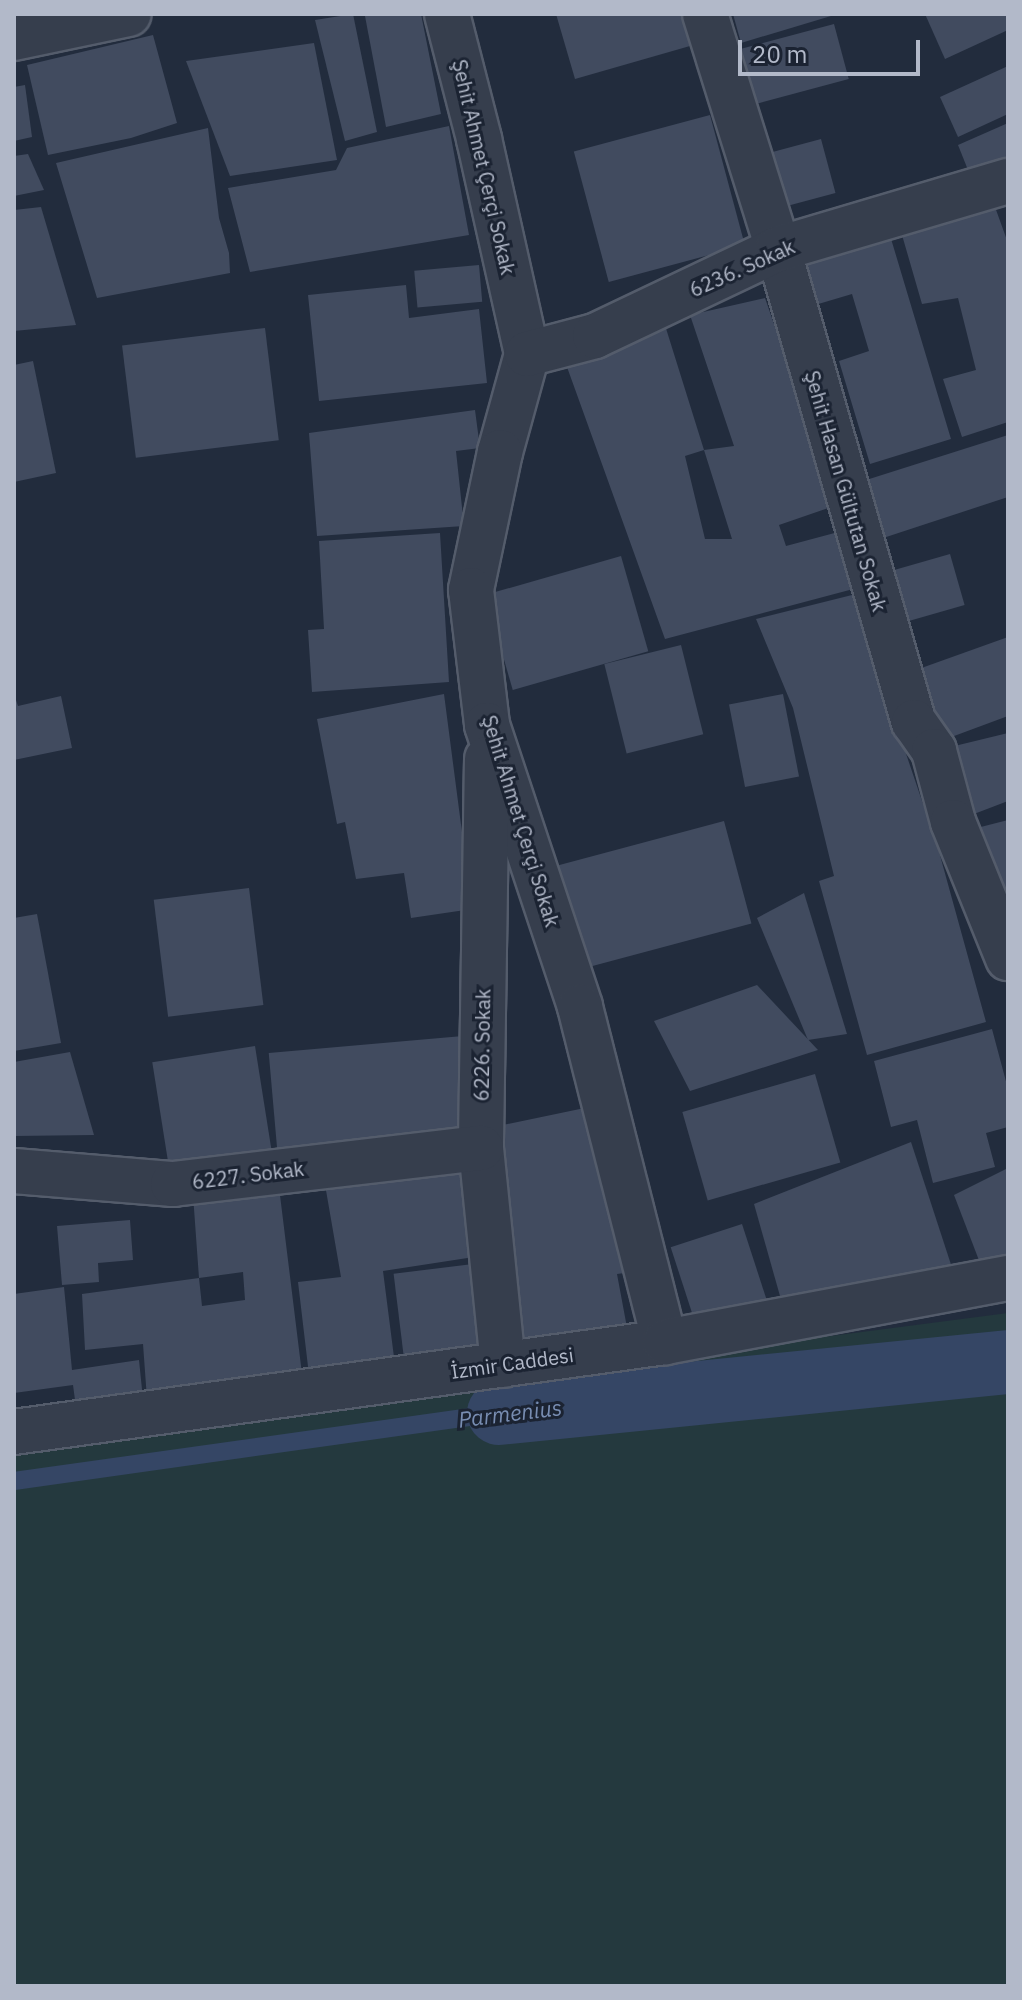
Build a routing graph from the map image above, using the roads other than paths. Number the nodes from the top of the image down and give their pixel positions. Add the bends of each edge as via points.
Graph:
1 (129, 14) edge
2 (447, 14) edge
3 (705, 14) edge
4 (14, 38) edge
5 (1008, 181) edge
6 (778, 249) junction
7 (527, 354) junction
8 (487, 725) junction
9 (1008, 958) edge
10 (481, 1148) junction
11 (14, 1171) edge
12 (1008, 1278) edge
13 (665, 1342) junction
14 (503, 1365) junction
15 (14, 1432) edge

1 - 4 street
2 - 7 street, Şehit Ahmet Çerçi Sokak
3 - 6 street, Şehit Hasan Gültutan Sokak
5 - 6 street, 6236. Sokak
6 - 7 street, 6236. Sokak via 595,336
6 - 9 street, Şehit Hasan Gültutan Sokak via 914,722 934,751 953,822
7 - 8 street, Şehit Ahmet Çerçi Sokak via 471,590
8 - 10 street, 6226. Sokak
8 - 13 street, Şehit Ahmet Çerçi Sokak via 580,1007
10 - 11 street, 6227. Sokak via 173,1184
10 - 14 street, 6226. Sokak
12 - 13 street, İzmir Caddesi
13 - 14 street, İzmir Caddesi
14 - 15 street, İzmir Caddesi

